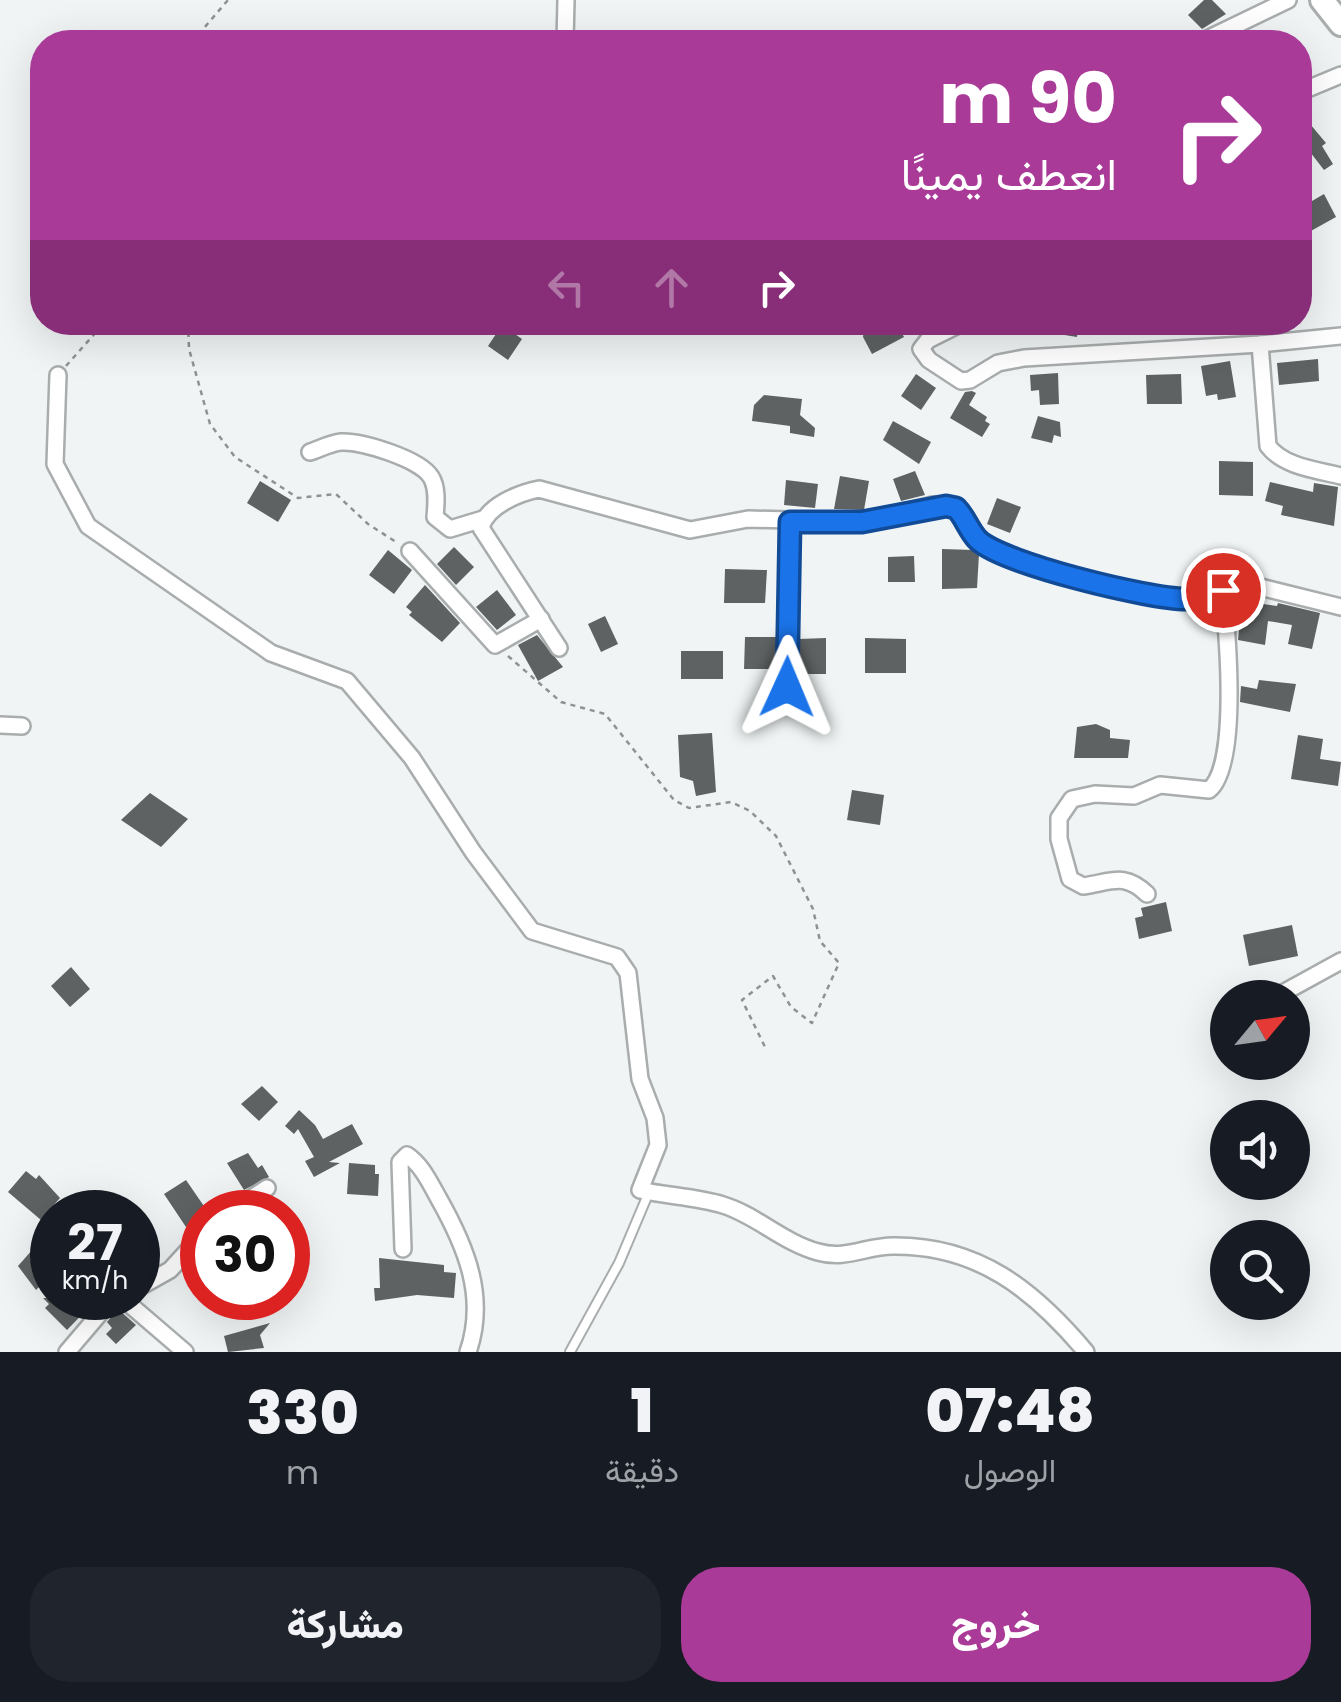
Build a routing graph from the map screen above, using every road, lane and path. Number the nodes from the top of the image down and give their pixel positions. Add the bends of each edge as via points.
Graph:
1 (228, 0) edge
2 (566, 0) edge
3 (1288, 0) edge
4 (1322, 0) edge
5 (1341, 24) edge
6 (202, 30) edge
7 (565, 30) edge
8 (1226, 30) edge
9 (1341, 75) edge
10 (1312, 87) edge
11 (93, 335) edge
12 (188, 335) edge
13 (938, 335) edge
14 (1341, 336) edge
15 (1260, 344) junction
16 (58, 375) joint
17 (310, 452) dead end
18 (1341, 476) edge
19 (483, 519) junction
20 (790, 522) junction
21 (410, 551) joint
22 (1223, 590) junction
23 (1341, 607) edge
24 (540, 618) junction
25 (495, 645) junction
26 (558, 648) dead end
27 (787, 687) dead end
28 (0, 725) edge
29 (22, 726) dead end
30 (1147, 894) dead end
31 (1341, 962) edge
32 (1307, 980) edge
33 (765, 1047) dead end
34 (267, 1188) dead end
35 (264, 1190) edge
36 (649, 1192) junction
37 (403, 1249) dead end
38 (180, 1259) edge
39 (160, 1276) edge
40 (94, 1320) edge
41 (148, 1320) edge
42 (67, 1352) edge
43 (185, 1352) edge
44 (468, 1352) edge
45 (570, 1352) edge
46 (1086, 1352) edge

1 - 6 path
2 - 7 street
3 - 8 street
4 - 5 main road
9 - 10 street
11 - 16 path
12 - 21 path via 210,424 235,457 298,498 336,494
13 - 15 street via 922,349 961,381 1024,358
14 - 15 street
15 - 18 street via 1268,446 1290,462
16 - 36 street via 55,464 88,526 271,653 347,681 412,758 532,931 617,957 628,973 640,1079 655,1118 658,1146 640,1190
17 - 19 street via 342,442 416,463 432,477 436,517 450,530
19 - 20 street via 538,488 672,528 748,519
19 - 24 street via 484,536
20 - 22 street via 862,522 946,506 956,508 978,540 995,550 1068,577 1181,600
20 - 27 street
21 - 25 street
22 - 23 street via 1240,582
22 - 30 street via 1229,692 1217,784 1209,790 1160,785 1125,797 1084,794 1059,818 1070,879 1083,886 1125,880
24 - 25 street
24 - 26 street
25 - 33 path via 561,702 605,714 674,800 689,808 731,802 776,836 813,909 820,941 839,963 812,1024 791,1008 773,976 742,1000
28 - 29 street
31 - 32 street
34 - 35 street
36 - 45 lane
36 - 46 street via 724,1205 816,1252 850,1256 875,1246 921,1247 974,1261 1008,1277
37 - 44 street via 400,1162 407,1154 430,1182 471,1266
38 - 39 street
40 - 42 street
41 - 43 street

